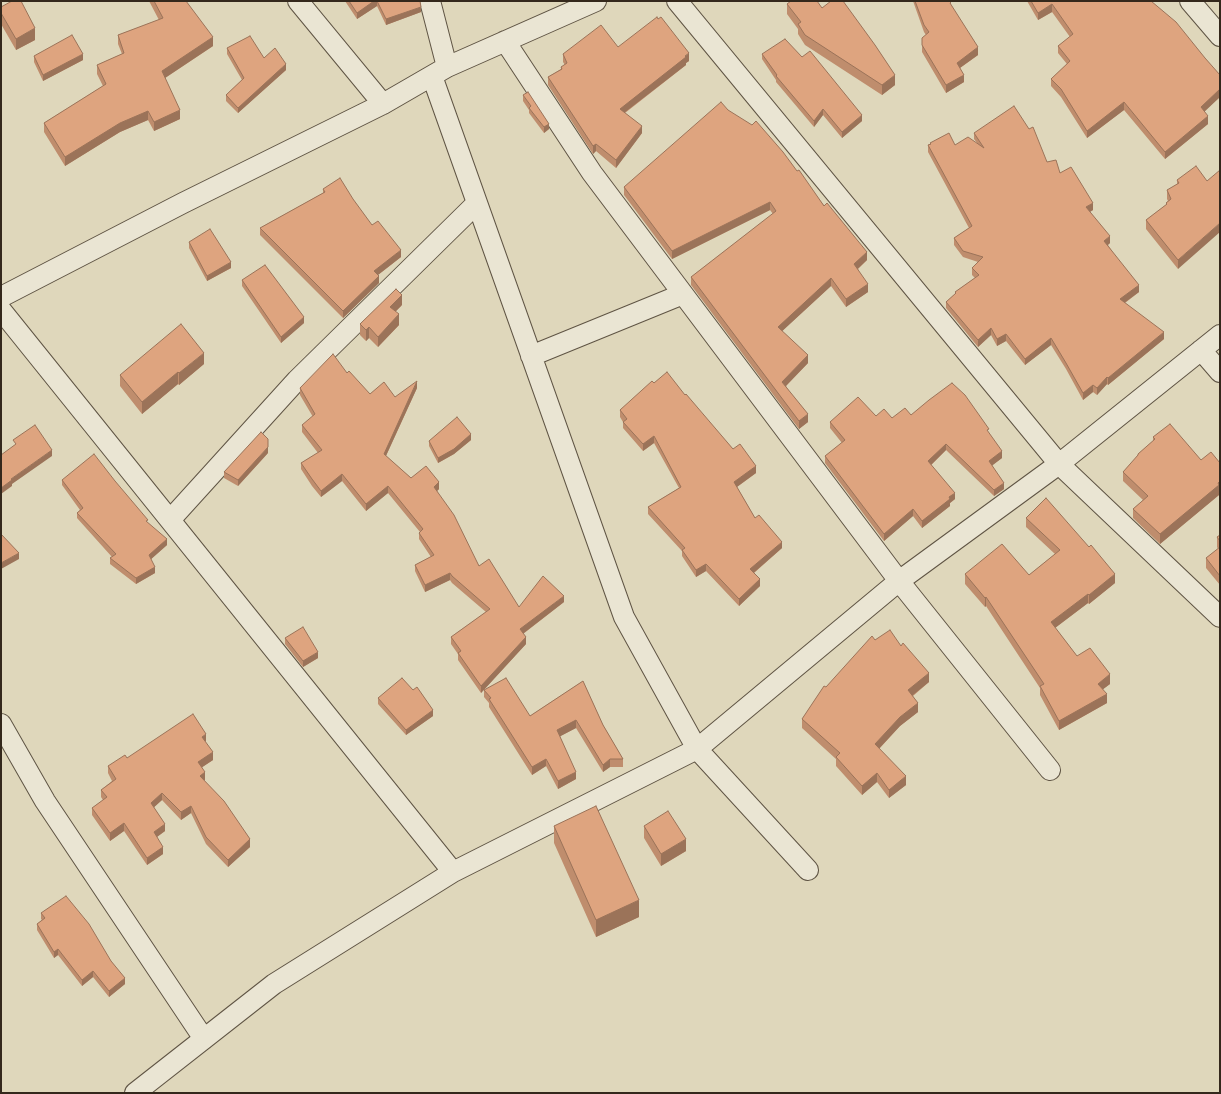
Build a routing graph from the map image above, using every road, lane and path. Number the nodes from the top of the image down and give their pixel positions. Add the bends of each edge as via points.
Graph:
1 (298, 1) edge
2 (430, 1) edge
3 (596, 1) edge
4 (677, 1) edge
5 (1190, 1) edge
6 (1220, 36) edge
7 (505, 41) junction
8 (440, 72) junction
9 (382, 104) junction
10 (477, 203) junction
11 (683, 294) junction
12 (1, 297) edge
13 (1, 310) edge
14 (1220, 336) edge
15 (1201, 350) junction
16 (531, 356) junction
17 (1220, 372) edge
18 (1059, 464) junction
19 (170, 520) junction
20 (899, 581) junction
21 (1220, 617) edge
22 (1, 724) edge
23 (697, 749) junction
24 (1050, 770) dead end
25 (808, 870) dead end
26 (453, 872) junction
27 (204, 1039) junction
28 (135, 1093) edge

1 - 9 street
2 - 8 street
3 - 7 street
4 - 18 street
5 - 6 street
7 - 8 street
7 - 11 street via 592,173
8 - 9 street
8 - 10 street
9 - 12 street
10 - 16 street
10 - 19 street via 297,380
11 - 16 street
11 - 20 street
13 - 19 street
14 - 15 street
15 - 17 street
15 - 18 street
16 - 23 street via 624,617
18 - 20 street
18 - 21 street
19 - 26 street
20 - 23 street
20 - 24 street
22 - 27 street via 45,801
23 - 25 street
23 - 26 street
26 - 27 street via 274,984
27 - 28 street

